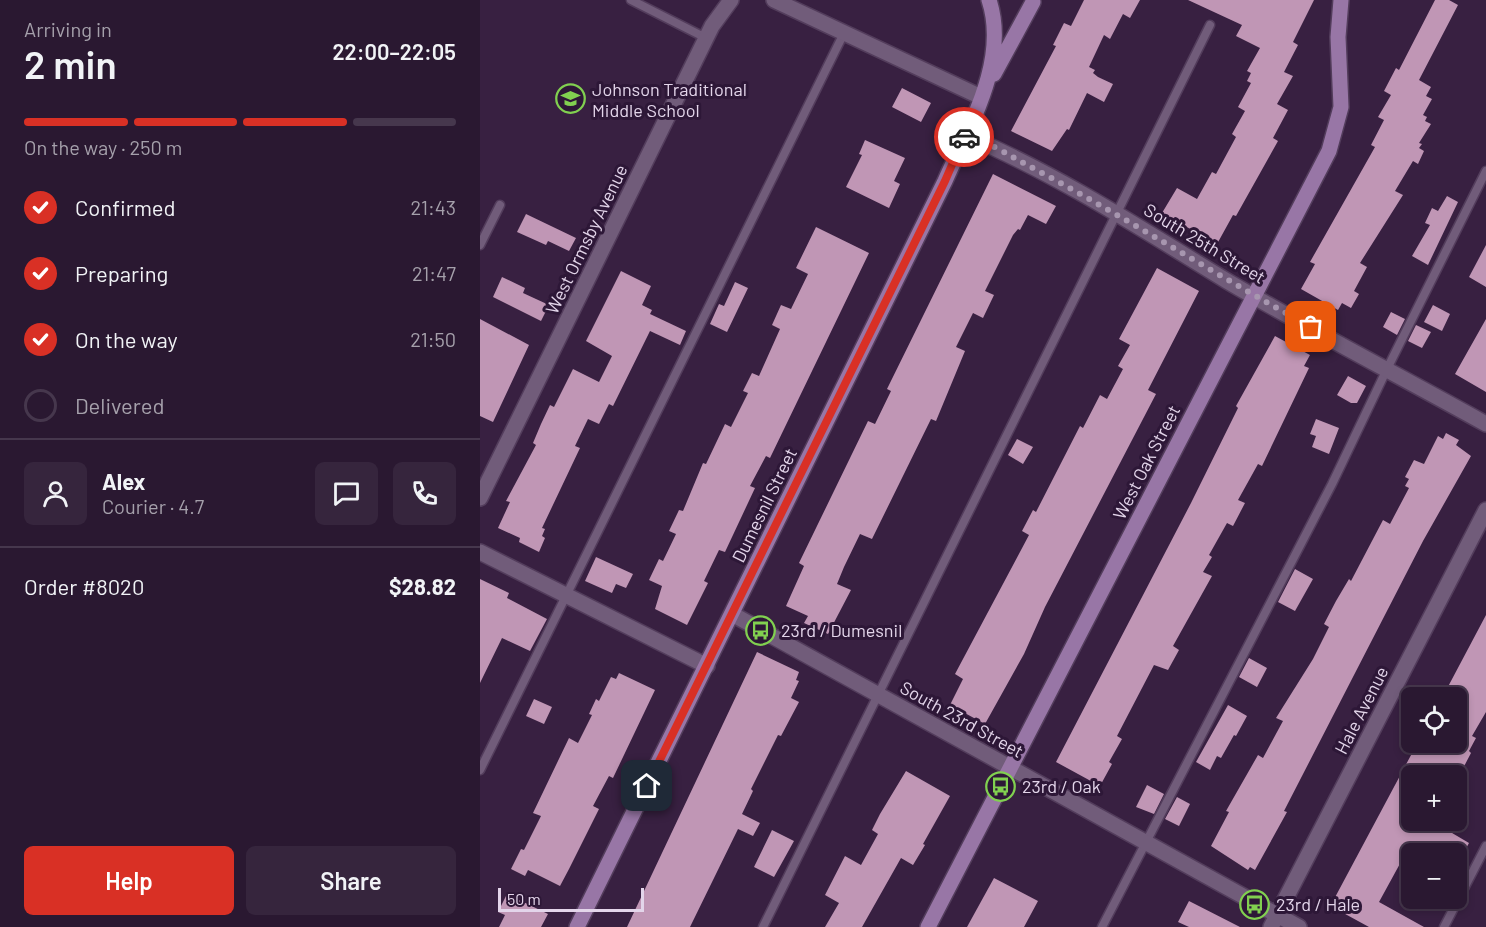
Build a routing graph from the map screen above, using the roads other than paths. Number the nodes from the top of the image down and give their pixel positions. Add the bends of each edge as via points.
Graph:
1 (631, 0) edge
2 (731, 0) edge
3 (774, 0) edge
4 (989, 0) edge
5 (1341, 0) edge
6 (1033, 1) edge
7 (1210, 26) dead end
8 (844, 31) junction
9 (706, 38) junction
10 (981, 97) junction
11 (965, 135) junction
12 (1486, 171) edge
13 (500, 205) dead end
14 (1115, 214) junction
15 (480, 245) edge
16 (1253, 295) junction
17 (1387, 369) junction
18 (1486, 423) edge
19 (480, 498) edge
20 (1486, 510) edge
21 (480, 552) edge
22 (566, 595) junction
23 (732, 614) junction
24 (707, 666) junction
25 (880, 696) junction
26 (1010, 768) junction
27 (480, 770) edge
28 (1146, 843) junction
29 (1486, 846) edge
30 (1274, 921) edge
31 (577, 927) edge
32 (763, 927) edge
33 (928, 927) edge
34 (1102, 927) edge
35 (1299, 927) edge
36 (1444, 927) edge

1 - 9 lane
2 - 9 street, West Ormsby Avenue
3 - 8 street
4 - 10 main road, Dumesnil Street via 994,47
5 - 16 main road, West Oak Street via 1338,37 1342,93 1338,122 1316,176
6 - 10 main road, Dumesnil Street
7 - 14 lane via 1168,116
8 - 10 street
8 - 22 lane
9 - 19 street, West Ormsby Avenue
10 - 11 main road, Dumesnil Street
11 - 14 street, South 25th Street
11 - 23 main road, Dumesnil Street
12 - 17 lane
13 - 15 lane
14 - 16 street, South 25th Street
14 - 25 lane
16 - 17 street, South 25th Street
16 - 26 main road, West Oak Street
17 - 18 street, South 25th Street
17 - 28 lane via 1332,484
20 - 30 street, Hale Avenue
21 - 22 street
22 - 24 street
22 - 27 lane
23 - 24 main road, Dumesnil Street
23 - 25 street, South 23rd Street
24 - 31 main road, Dumesnil Street
25 - 26 street, South 23rd Street
25 - 32 lane
26 - 28 street, South 23rd Street
26 - 33 main road, West Oak Street
28 - 30 street, South 23rd Street
28 - 34 lane
29 - 36 lane
30 - 35 street, South 23rd Street

